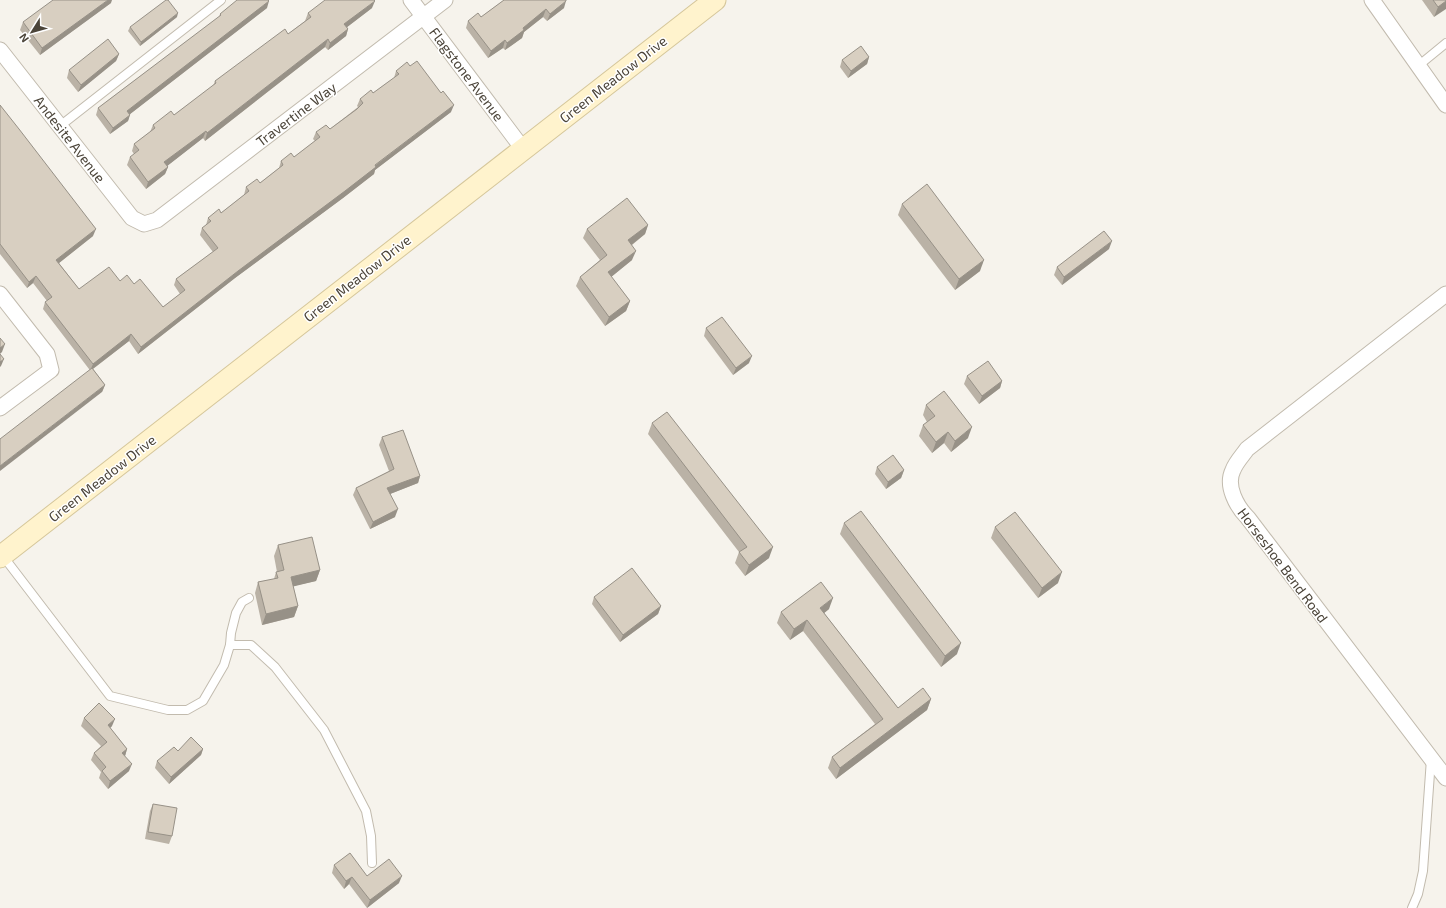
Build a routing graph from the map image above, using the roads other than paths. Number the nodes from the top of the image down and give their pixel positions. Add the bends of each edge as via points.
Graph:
1 (221, 0) edge
2 (411, 0) edge
3 (445, 0) edge
4 (715, 0) edge
5 (1372, 0) edge
6 (423, 17) junction
7 (1446, 43) edge
8 (0, 50) edge
9 (1418, 66) junction
10 (1446, 105) edge
11 (60, 126) junction
12 (523, 149) junction
13 (144, 224) joint
14 (0, 294) edge
15 (1446, 294) edge
16 (0, 408) edge
17 (1, 556) edge
18 (249, 598) dead end
19 (230, 645) junction
20 (1431, 759) junction
21 (1446, 778) edge
22 (372, 863) dead end
23 (1412, 908) edge

1 - 11 lane
2 - 6 street, Flagstone Avenue
3 - 6 street, Travertine Way
4 - 12 main road, Green Meadow Drive
5 - 9 street
6 - 12 street, Flagstone Avenue
6 - 13 street, Travertine Way via 156,220
7 - 9 lane
8 - 11 street, Andesite Avenue
9 - 10 street
11 - 13 street, Andesite Avenue via 132,218
12 - 17 main road, Green Meadow Drive
14 - 16 street via 47,354 51,370
15 - 20 street, Horseshoe Bend Road via 1247,449 1232,471 1232,492 1239,508
17 - 19 lane via 110,696 168,710 187,710 203,701 224,665
18 - 19 lane via 242,602 236,614
19 - 22 lane via 251,645 275,667 324,730 366,810 371,836
20 - 21 street, Horseshoe Bend Road
20 - 23 lane via 1423,871

